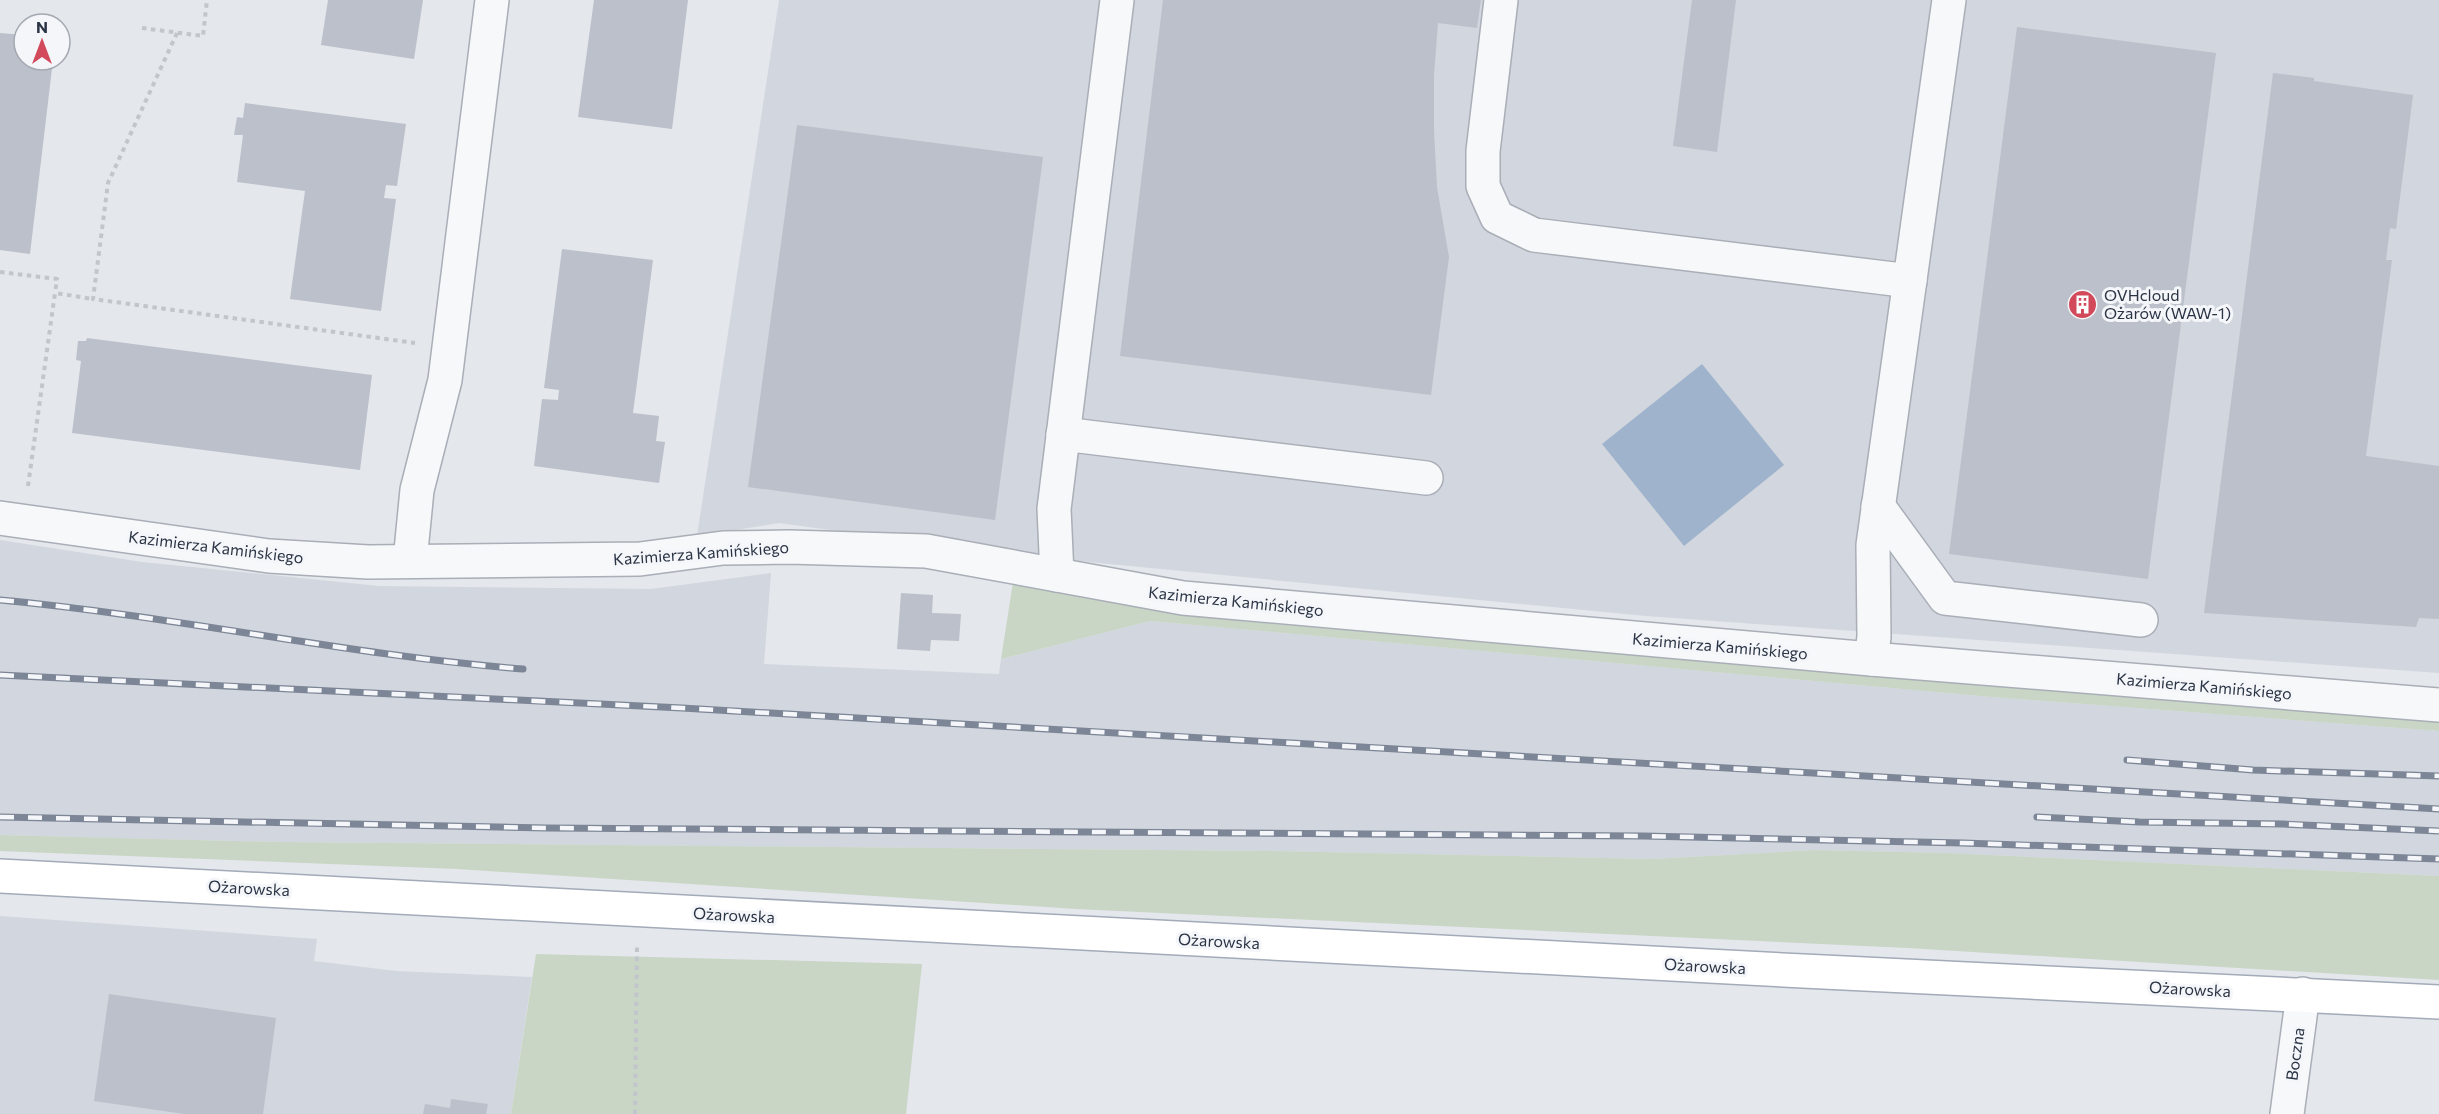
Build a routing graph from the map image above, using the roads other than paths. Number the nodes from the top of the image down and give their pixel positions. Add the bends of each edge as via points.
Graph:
1 (492, 0) edge
2 (1117, 0) edge
3 (1501, 0) edge
4 (1950, 0) edge
5 (1910, 281) junction
6 (1063, 434) junction
7 (1426, 478) dead end
8 (1878, 506) junction
9 (0, 518) edge
10 (410, 561) junction
11 (1057, 575) junction
12 (2141, 620) dead end
13 (1871, 659) junction
14 (2439, 705) edge
15 (0, 876) edge
16 (2303, 994) junction
17 (2439, 1002) edge
18 (2287, 1114) edge

1 - 10 street via 445,380 417,490
2 - 6 street
3 - 5 street via 1483,151 1483,186 1497,217 1534,235
4 - 5 street
5 - 8 street
6 - 7 street
6 - 11 street via 1054,509
8 - 12 street via 1945,598
8 - 13 street via 1873,545
9 - 10 street, Kazimierza Kamińskiego via 269,556
10 - 11 street, Kazimierza Kamińskiego via 640,559 723,548 789,547 926,551
11 - 13 street, Kazimierza Kamińskiego via 1183,598
13 - 14 street, Kazimierza Kamińskiego
15 - 16 main road, Ożarowska via 1803,972
16 - 17 main road, Ożarowska
16 - 18 street, Boczna

